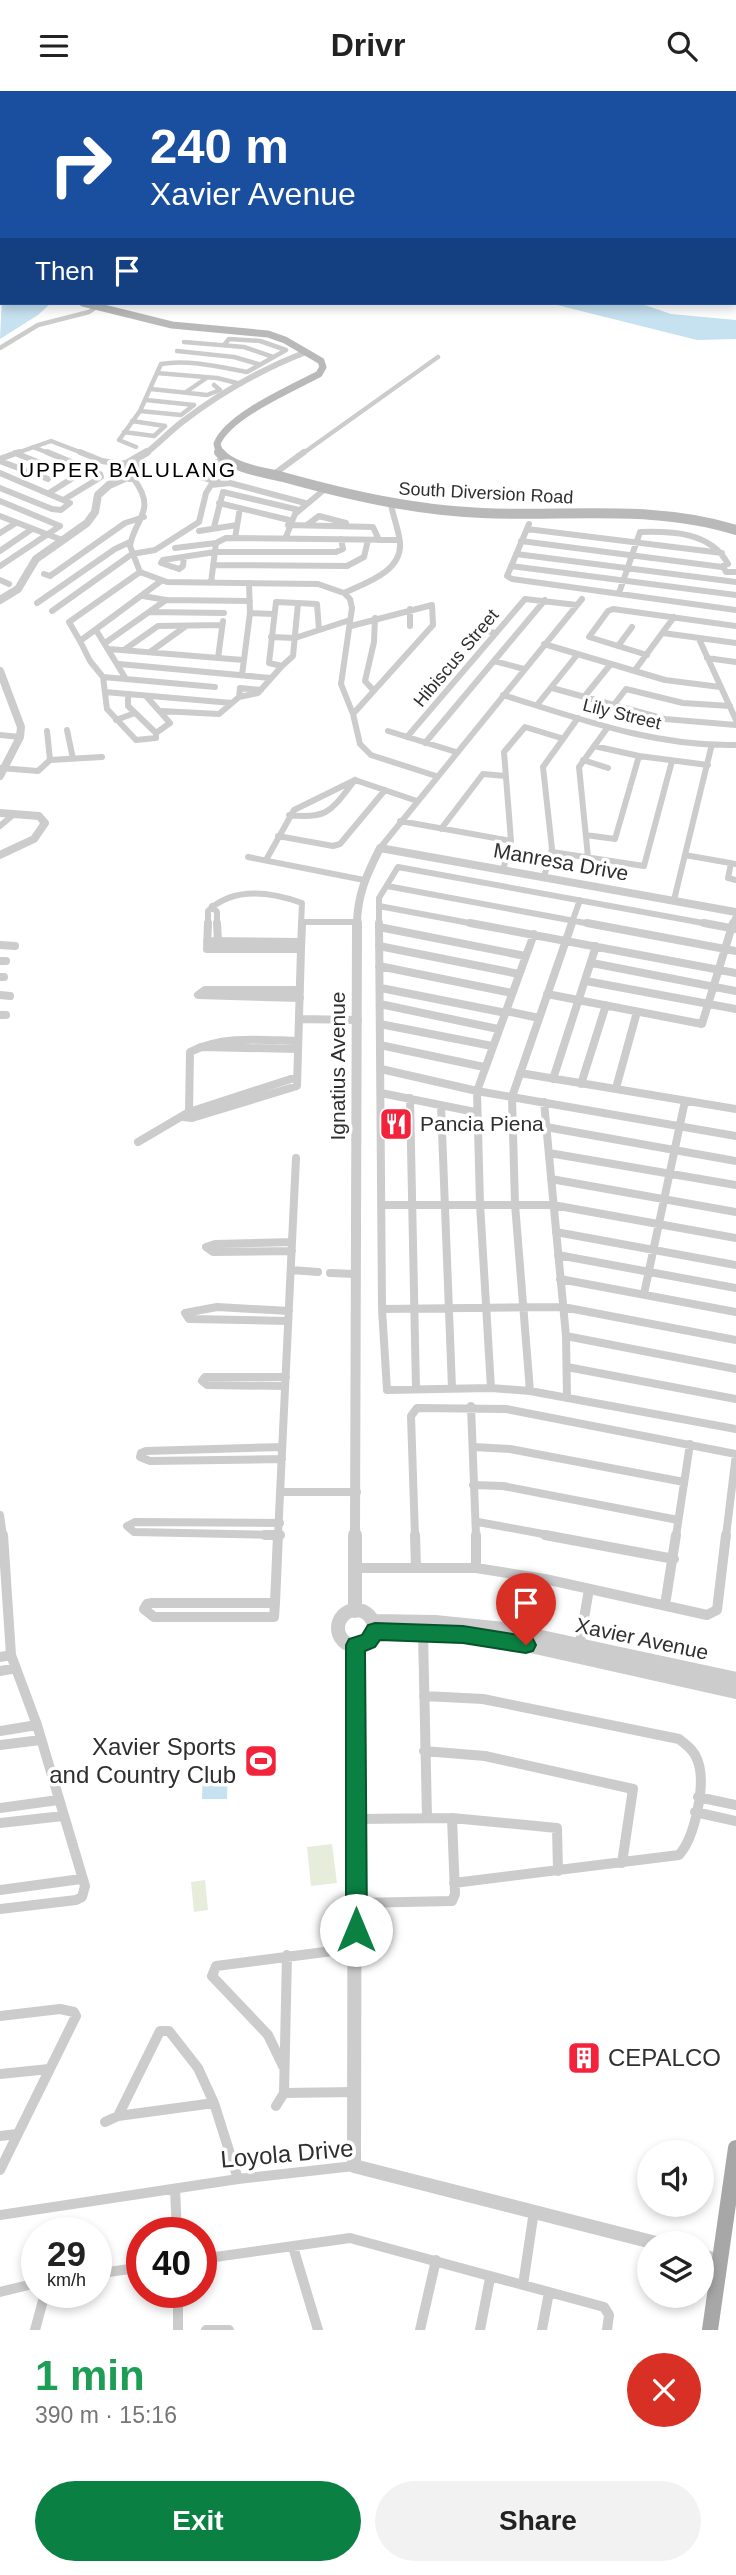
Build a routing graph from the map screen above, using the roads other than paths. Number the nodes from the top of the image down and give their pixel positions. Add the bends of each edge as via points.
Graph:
1 (100, 305) edge
2 (224, 345) junction
3 (0, 348) edge
4 (177, 352) junction
5 (306, 352) junction
6 (273, 357) junction
7 (438, 357) dead end
8 (170, 362) junction
9 (258, 364) junction
10 (158, 373) junction
11 (208, 377) junction
12 (238, 385) junction
13 (214, 386) dead end
14 (150, 389) junction
15 (186, 392) junction
16 (146, 400) junction
17 (140, 411) junction
18 (132, 421) junction
19 (124, 432) junction
20 (33, 447) junction
21 (136, 447) dead end
22 (15, 453) junction
23 (223, 458) junction
24 (0, 460) edge
25 (141, 462) junction
26 (72, 463) junction
27 (87, 469) junction
28 (60, 471) junction
29 (0, 473) edge
30 (121, 473) junction
31 (274, 474) junction
32 (12, 478) junction
33 (48, 479) junction
34 (221, 483) junction
35 (0, 487) edge
36 (321, 487) junction
37 (36, 488) junction
38 (49, 493) junction
39 (65, 499) junction
40 (307, 501) junction
41 (1, 502) edge
42 (219, 503) junction
43 (391, 504) junction
44 (404, 505) junction
45 (240, 508) junction
46 (299, 510) junction
47 (1, 517) edge
48 (144, 517) junction
49 (288, 522) junction
50 (394, 522) junction
51 (16, 523) junction
52 (237, 525) junction
53 (214, 527) junction
54 (32, 529) junction
55 (736, 530) edge
56 (199, 531) dead end
57 (0, 533) edge
58 (47, 535) junction
59 (286, 537) junction
60 (234, 538) junction
61 (341, 539) junction
62 (62, 540) junction
63 (368, 540) junction
64 (379, 540) junction
65 (399, 540) junction
66 (522, 541) junction
67 (130, 543) junction
68 (216, 543) junction
69 (636, 543) junction
70 (175, 548) dead end
71 (0, 551) edge
72 (215, 552) junction
73 (722, 553) junction
74 (132, 554) junction
75 (516, 554) junction
76 (631, 555) junction
77 (184, 557) dead end
78 (213, 565) junction
79 (0, 566) edge
80 (511, 566) junction
81 (725, 566) junction
82 (626, 568) junction
83 (140, 572) junction
84 (44, 574) dead end
85 (735, 574) edge
86 (0, 580) edge
87 (623, 580) junction
88 (160, 581) junction
89 (211, 583) junction
90 (249, 583) junction
91 (9, 584) dead end
92 (344, 593) junction
93 (619, 593) junction
94 (736, 595) edge
95 (143, 596) junction
96 (582, 599) dead end
97 (0, 600) edge
98 (166, 600) junction
99 (225, 600) junction
100 (545, 600) junction
101 (250, 601) junction
102 (298, 601) junction
103 (37, 603) dead end
104 (577, 605) junction
105 (410, 608) junction
106 (736, 610) edge
107 (52, 611) dead end
108 (149, 612) junction
109 (224, 613) junction
110 (250, 613) junction
111 (274, 614) junction
112 (674, 617) junction
113 (375, 618) junction
114 (350, 623) junction
115 (222, 625) junction
116 (186, 626) junction
117 (410, 626) dead end
118 (736, 626) edge
119 (632, 627) dead end
120 (480, 629) dead end
121 (96, 630) junction
122 (318, 630) junction
123 (495, 633) junction
124 (663, 633) junction
125 (271, 637) junction
126 (295, 638) junction
127 (699, 639) junction
128 (80, 641) junction
129 (736, 643) edge
130 (544, 644) junction
131 (107, 646) junction
132 (618, 646) junction
133 (124, 650) junction
134 (150, 652) junction
135 (577, 655) junction
136 (647, 655) junction
137 (708, 658) junction
138 (218, 659) junction
139 (243, 660) junction
140 (494, 660) junction
141 (736, 662) edge
142 (119, 664) junction
143 (610, 665) junction
144 (282, 666) junction
145 (524, 669) junction
146 (635, 670) junction
147 (0, 671) edge
148 (217, 673) junction
149 (242, 675) junction
150 (103, 677) junction
151 (271, 678) junction
152 (126, 679) junction
153 (215, 687) junction
154 (720, 687) junction
155 (551, 688) junction
156 (374, 691) junction
157 (105, 692) junction
158 (128, 694) junction
159 (503, 695) junction
160 (146, 696) junction
161 (584, 697) junction
162 (212, 701) junction
163 (232, 703) junction
164 (537, 705) junction
165 (613, 706) junction
166 (730, 706) junction
167 (161, 711) junction
168 (135, 713) junction
169 (353, 714) junction
170 (578, 718) junction
171 (116, 720) junction
172 (736, 722) edge
173 (608, 727) junction
174 (67, 730) dead end
175 (47, 731) dead end
176 (388, 731) dead end
177 (156, 733) junction
178 (0, 735) edge
179 (20, 737) junction
180 (407, 737) junction
181 (561, 738) junction
182 (425, 743) junction
183 (736, 745) edge
184 (594, 746) junction
185 (711, 748) junction
186 (456, 752) junction
187 (639, 756) junction
188 (102, 757) dead end
189 (73, 758) junction
190 (50, 760) junction
191 (583, 760) junction
192 (672, 761) junction
193 (708, 765) junction
194 (608, 768) dead end
195 (1, 771) edge
196 (436, 776) junction
197 (505, 776) junction
198 (355, 781) junction
199 (385, 790) junction
200 (417, 800) junction
201 (0, 813) edge
202 (13, 815) junction
203 (289, 815) junction
204 (400, 821) junction
205 (0, 826) edge
206 (441, 829) junction
207 (586, 835) junction
208 (278, 836) junction
209 (511, 841) junction
210 (380, 848) junction
211 (552, 852) junction
212 (0, 855) edge
213 (685, 855) junction
214 (588, 856) junction
215 (248, 857) dead end
216 (266, 860) junction
217 (734, 863) edge
218 (503, 870) junction
219 (544, 877) junction
220 (364, 880) junction
221 (736, 880) edge
222 (387, 886) junction
223 (580, 900) junction
224 (674, 900) junction
225 (212, 906) junction
226 (379, 906) junction
227 (736, 915) edge
228 (572, 920) junction
229 (302, 922) junction
230 (358, 922) junction
231 (379, 927) junction
232 (734, 928) edge
233 (534, 934) junction
234 (566, 940) junction
235 (207, 941) junction
236 (218, 941) junction
237 (0, 944) edge
238 (15, 946) dead end
239 (301, 946) junction
240 (379, 946) junction
241 (596, 946) junction
242 (726, 949) junction
243 (736, 951) edge
244 (525, 956) junction
245 (592, 963) junction
246 (379, 966) junction
247 (720, 969) junction
248 (736, 972) edge
249 (519, 974) junction
250 (586, 981) junction
251 (715, 987) junction
252 (382, 988) junction
253 (736, 991) edge
254 (512, 993) junction
255 (300, 994) junction
256 (547, 994) junction
257 (0, 995) edge
258 (10, 996) dead end
259 (579, 1000) junction
260 (710, 1004) junction
261 (380, 1005) junction
262 (606, 1006) junction
263 (736, 1009) edge
264 (506, 1012) junction
265 (637, 1012) junction
266 (539, 1018) junction
267 (299, 1019) junction
268 (358, 1020) junction
269 (380, 1024) junction
270 (498, 1029) junction
271 (298, 1045) junction
272 (380, 1045) junction
273 (492, 1046) junction
274 (484, 1067) junction
275 (381, 1069) junction
276 (520, 1073) junction
277 (553, 1079) junction
278 (581, 1084) junction
279 (616, 1088) junction
280 (477, 1091) junction
281 (381, 1093) junction
282 (512, 1097) junction
283 (410, 1098) junction
284 (685, 1101) junction
285 (544, 1102) junction
286 (441, 1105) junction
287 (736, 1109) edge
288 (475, 1112) junction
289 (186, 1115) junction
290 (546, 1127) junction
291 (679, 1127) junction
292 (736, 1136) edge
293 (138, 1142) dead end
294 (674, 1150) junction
295 (549, 1153) junction
296 (296, 1158) dead end
297 (736, 1161) edge
298 (669, 1174) junction
299 (551, 1179) junction
300 (736, 1185) edge
301 (664, 1198) junction
302 (480, 1204) junction
303 (515, 1204) junction
304 (381, 1205) junction
305 (412, 1205) junction
306 (445, 1205) junction
307 (553, 1205) junction
308 (736, 1212) edge
309 (660, 1224) junction
310 (556, 1232) junction
311 (736, 1238) edge
312 (292, 1247) junction
313 (654, 1249) junction
314 (558, 1255) junction
315 (736, 1265) edge
316 (290, 1271) junction
317 (318, 1272) dead end
318 (650, 1272) junction
319 (330, 1273) dead end
320 (356, 1274) junction
321 (560, 1279) junction
322 (736, 1288) edge
323 (644, 1294) junction
324 (563, 1307) junction
325 (451, 1308) junction
326 (524, 1308) junction
327 (382, 1309) junction
328 (414, 1309) junction
329 (485, 1309) junction
330 (289, 1311) junction
331 (736, 1312) edge
332 (288, 1321) junction
333 (566, 1336) junction
334 (736, 1340) edge
335 (567, 1367) junction
336 (736, 1369) edge
337 (285, 1382) junction
338 (452, 1388) junction
339 (491, 1388) junction
340 (416, 1389) junction
341 (530, 1391) junction
342 (567, 1398) junction
343 (736, 1399) edge
344 (471, 1406) junction
345 (736, 1429) edge
346 (690, 1444) junction
347 (282, 1447) junction
348 (473, 1447) junction
349 (282, 1459) junction
350 (684, 1482) junction
351 (473, 1485) junction
352 (280, 1492) junction
353 (357, 1492) junction
354 (0, 1518) edge
355 (678, 1520) junction
356 (280, 1523) junction
357 (478, 1523) junction
358 (1, 1532) edge
359 (280, 1535) junction
360 (674, 1559) junction
361 (356, 1567) junction
362 (416, 1567) junction
363 (476, 1567) junction
364 (4, 1588) edge
365 (589, 1589) junction
366 (4, 1601) edge
367 (275, 1603) junction
368 (666, 1605) junction
369 (355, 1611) junction
370 (374, 1626) junction
371 (422, 1632) junction
372 (355, 1645) junction
373 (579, 1650) junction
374 (11, 1655) junction
375 (0, 1657) edge
376 (16, 1668) junction
377 (0, 1671) edge
378 (736, 1679) edge
379 (736, 1692) edge
380 (424, 1696) junction
381 (37, 1725) junction
382 (0, 1731) edge
383 (41, 1740) junction
384 (0, 1745) edge
385 (424, 1751) junction
386 (698, 1797) junction
387 (58, 1800) junction
388 (736, 1805) edge
389 (0, 1808) edge
390 (695, 1812) junction
391 (63, 1816) junction
392 (427, 1817) junction
393 (452, 1818) junction
394 (356, 1819) junction
395 (736, 1821) edge
396 (0, 1823) edge
397 (622, 1863) junction
398 (558, 1871) junction
399 (81, 1879) junction
400 (454, 1884) junction
401 (0, 1890) edge
402 (356, 1903) junction
403 (0, 1909) edge
404 (356, 1948) junction
405 (287, 1955) junction
406 (0, 2017) edge
407 (283, 2066) junction
408 (49, 2069) junction
409 (0, 2074) edge
410 (355, 2092) junction
411 (284, 2093) junction
412 (214, 2103) junction
413 (276, 2106) dead end
414 (118, 2116) junction
415 (105, 2122) dead end
416 (17, 2134) junction
417 (0, 2136) edge
418 (736, 2148) edge
419 (354, 2166) junction
420 (0, 2169) edge
421 (238, 2179) junction
422 (175, 2189) junction
423 (534, 2211) junction
424 (0, 2215) edge
425 (176, 2217) edge
426 (637, 2238) edge
427 (293, 2247) junction
428 (217, 2257) edge
429 (714, 2259) edge
430 (436, 2260) junction
431 (720, 2261) junction
432 (490, 2277) junction
433 (523, 2285) junction
434 (21, 2287) edge
435 (0, 2292) edge
436 (549, 2292) junction
437 (41, 2308) edge
438 (178, 2308) edge
439 (35, 2330) edge
440 (178, 2330) edge
441 (206, 2330) edge
442 (229, 2330) edge
443 (318, 2330) edge
444 (420, 2330) edge
445 (481, 2330) edge
446 (542, 2330) edge
447 (607, 2330) edge
448 (710, 2330) edge

1 - 3 street via 81,315 47,322
1 - 5 main road via 172,325 268,334
2 - 4 street via 187,340
2 - 6 street
2 - 6 street via 229,339 256,340 286,349
4 - 8 street
4 - 9 street
5 - 12 street
5 - 23 main road via 321,361 321,372 222,434 217,448
6 - 9 street
7 - 31 street
8 - 9 street via 244,372
8 - 10 street via 161,364
10 - 11 street
10 - 14 street
11 - 12 street
11 - 15 street
12 - 25 street via 184,422
13 - 15 street via 220,390 210,395
14 - 15 street
14 - 16 street
16 - 17 street
16 - 17 street via 194,407 181,415
17 - 18 street
18 - 19 street
18 - 19 street via 166,426 154,436
19 - 21 street via 119,441
20 - 22 street
20 - 26 street
20 - 30 street via 51,441
22 - 24 street
22 - 28 street
23 - 31 main road, South Diversion Road
23 - 34 street via 200,475
24 - 33 street
25 - 30 street
25 - 30 street via 142,473
26 - 27 street
26 - 28 street
27 - 38 street
27 - 39 street via 102,476
28 - 33 street
29 - 32 street
30 - 48 street via 142,494
30 - 62 street via 98,495 87,523
31 - 36 main road, South Diversion Road
32 - 35 street
32 - 37 street
33 - 37 street
34 - 40 street
34 - 74 street via 208,488 199,522 155,550
35 - 39 street via 55,510 70,503
36 - 40 street
36 - 43 main road, South Diversion Road
37 - 38 street
38 - 39 street
40 - 46 street
41 - 58 street via 59,524
42 - 45 street
42 - 46 street via 221,493 228,492
42 - 53 street
43 - 44 main road, South Diversion Road
43 - 50 street
44 - 50 street
44 - 55 main road, South Diversion Road via 685,517
45 - 49 street
45 - 52 street
46 - 49 street
47 - 51 street
48 - 67 street
48 - 84 street via 125,523 50,576
49 - 59 street
49 - 64 street via 375,528
50 - 65 street
51 - 54 street
51 - 57 street
52 - 53 street
52 - 60 street
53 - 56 street
54 - 58 street
54 - 71 street
58 - 62 street
58 - 79 street
59 - 60 street
59 - 61 street
60 - 68 street
61 - 63 street
61 - 72 street via 342,549 336,552
62 - 97 street via 36,559 18,589
63 - 64 street
63 - 78 street via 364,557 342,570
64 - 65 street
65 - 92 street via 399,555 390,568
66 - 69 street via 528,526
66 - 75 street
66 - 76 street
67 - 74 street
67 - 103 street
68 - 70 street
68 - 72 street
69 - 73 street
69 - 73 street via 642,532 687,536 710,543
69 - 76 street
72 - 77 street
72 - 78 street
73 - 81 street
74 - 83 street
74 - 107 street
75 - 80 street
75 - 82 street
76 - 81 street
76 - 82 street
78 - 89 street
80 - 87 street
80 - 93 street via 507,576 512,579
81 - 85 street via 726,572
82 - 85 street
82 - 87 street
83 - 88 street
83 - 128 street via 69,622
86 - 91 street
87 - 93 street
87 - 94 street
88 - 89 street
88 - 95 street
89 - 90 street
90 - 92 street via 318,584
90 - 101 street
92 - 114 street via 352,604
93 - 106 street
95 - 98 street
95 - 121 street
96 - 104 street, Ignatius Avenue
98 - 99 street
98 - 108 street
99 - 101 street
99 - 109 street
100 - 104 street
100 - 123 street, Hibiscus Street via 528,598
100 - 140 street
101 - 110 street
102 - 111 street via 276,602
102 - 122 street via 317,604
102 - 126 street
104 - 130 street, Ignatius Avenue
105 - 113 street
105 - 117 street
105 - 156 street via 432,604 433,625
108 - 109 street
108 - 131 street
109 - 115 street
110 - 111 street
110 - 139 street
111 - 125 street
112 - 118 street
112 - 124 street
112 - 132 street via 609,610 589,638
113 - 114 street
113 - 156 street via 365,681
114 - 122 street
114 - 169 street via 341,684
115 - 116 street
115 - 138 street
116 - 133 street via 158,626
116 - 134 street
119 - 132 street
120 - 123 street
121 - 128 street
121 - 131 street
122 - 126 street
123 - 180 street, Hibiscus Street
124 - 127 street
124 - 136 street
125 - 126 street
125 - 144 street via 269,663
126 - 144 street via 293,656
127 - 129 street
127 - 137 street
128 - 150 street
130 - 135 street
130 - 145 street, Ignatius Avenue
131 - 133 street
131 - 142 street
132 - 136 street
133 - 134 street
134 - 138 street
135 - 143 street
135 - 155 street
136 - 146 street
137 - 141 street
137 - 154 street
138 - 139 street
139 - 149 street
140 - 145 street
140 - 182 street
142 - 148 street
142 - 152 street
143 - 146 street
143 - 161 street
144 - 151 street
145 - 159 street, Ignatius Avenue
146 - 154 street via 673,682
147 - 179 street via 19,719
148 - 149 street
148 - 153 street
149 - 151 street
150 - 152 street
150 - 157 street
151 - 163 street via 257,694
152 - 153 street
153 - 162 street
154 - 166 street
155 - 161 street
155 - 164 street
156 - 169 street
157 - 158 street
157 - 171 street via 106,707
158 - 160 street
158 - 168 street via 128,705
159 - 164 street, Lily Street
159 - 186 street, Ignatius Avenue
160 - 162 street
160 - 167 street
161 - 165 street
162 - 163 street
163 - 167 street via 219,714
164 - 170 street, Lily Street
165 - 166 street via 626,689 683,703
165 - 172 street via 707,725
166 - 172 street
167 - 177 street via 170,723
168 - 171 street
168 - 177 street
169 - 196 street via 363,750
170 - 173 street, Lily Street
170 - 181 street
171 - 177 street via 134,739 153,739
173 - 184 street
173 - 185 street, Lily Street
174 - 189 street
175 - 190 street
176 - 180 street
178 - 179 street
179 - 195 street
180 - 182 street
181 - 197 street via 524,727 501,751
181 - 211 street via 543,767
182 - 186 street
183 - 185 street, Lily Street
184 - 187 street
184 - 191 street
185 - 193 street
186 - 196 street, Ignatius Avenue
187 - 192 street
187 - 207 street via 615,839
188 - 189 street
189 - 190 street
190 - 195 street via 41,771
191 - 194 street
191 - 207 street via 578,773
192 - 193 street
192 - 214 street via 644,866
193 - 213 street
196 - 200 street, Ignatius Avenue
197 - 206 street via 483,774
197 - 209 street
198 - 199 street
198 - 203 street
198 - 203 street via 324,817
199 - 200 street
199 - 208 street via 337,846
200 - 204 street, Ignatius Avenue
201 - 202 street
202 - 205 street
202 - 212 street via 39,816 45,823 34,839
203 - 208 street
204 - 206 street
204 - 210 street, Ignatius Avenue
206 - 209 street
207 - 214 street
208 - 216 street
209 - 218 street
210 - 218 street, Manresa Drive
210 - 220 street, Ignatius Avenue
211 - 214 street
211 - 219 street
213 - 217 street
213 - 224 street
215 - 216 street
216 - 220 street
217 - 221 street via 728,878
218 - 219 street, Manresa Drive
219 - 224 street, Manresa Drive
220 - 230 street, Ignatius Avenue via 358,897
222 - 223 street via 394,868 401,867
222 - 226 street
222 - 228 street
223 - 228 street
223 - 232 street
224 - 227 street, Manresa Drive
225 - 229 street via 221,898 240,894 302,907
225 - 235 street
225 - 236 street via 217,912
226 - 231 street
226 - 233 street
227 - 232 street
228 - 234 street
228 - 242 street
229 - 230 street
229 - 239 street
230 - 268 street, Ignatius Avenue
231 - 240 street
231 - 244 street
232 - 242 street
233 - 234 street
233 - 244 street
234 - 241 street
234 - 256 street
235 - 236 street
235 - 239 street via 207,949
236 - 239 street
237 - 238 street
239 - 255 street
240 - 246 street
240 - 249 street
241 - 245 street
241 - 247 street
242 - 243 street
242 - 247 street
244 - 249 street
245 - 250 street
245 - 251 street
246 - 252 street
246 - 254 street
247 - 248 street
247 - 251 street
249 - 254 street
250 - 259 street
250 - 260 street
251 - 253 street
251 - 260 street
252 - 261 street
252 - 264 street
254 - 264 street
255 - 255 street via 205,990 198,995
255 - 267 street
256 - 259 street
256 - 266 street
257 - 258 street
259 - 262 street
259 - 277 street
260 - 263 street
260 - 265 street via 701,1025
261 - 269 street
261 - 270 street
262 - 265 street
262 - 278 street
264 - 266 street
264 - 270 street
265 - 279 street
266 - 276 street
267 - 268 street
267 - 271 street
268 - 320 street, Ignatius Avenue
269 - 272 street
269 - 273 street
270 - 273 street
271 - 289 street via 297,1077
271 - 289 street via 198,1047 190,1052
272 - 274 street
272 - 275 street
273 - 274 street
274 - 280 street
275 - 280 street
275 - 281 street
276 - 277 street
276 - 282 street
277 - 278 street
278 - 279 street
279 - 284 street
280 - 282 street
280 - 288 street
281 - 283 street
281 - 304 street
282 - 285 street
282 - 303 street
283 - 286 street
283 - 305 street
284 - 287 street
284 - 291 street
285 - 290 street
285 - 291 street
286 - 288 street
286 - 306 street
288 - 302 street
289 - 293 street
290 - 294 street
290 - 295 street
291 - 292 street
291 - 294 street
294 - 297 street
294 - 298 street
295 - 298 street
295 - 299 street
296 - 312 street
298 - 300 street
298 - 301 street
299 - 301 street
299 - 307 street
301 - 308 street
301 - 309 street
302 - 303 street
302 - 306 street
302 - 329 street
303 - 307 street
303 - 326 street
304 - 305 street
304 - 327 street
305 - 306 street
305 - 328 street
306 - 325 street
307 - 309 street
307 - 310 street
309 - 311 street
309 - 313 street
310 - 313 street
310 - 314 street
312 - 312 street via 215,1244 206,1247 213,1252
312 - 316 street
313 - 315 street
313 - 318 street
314 - 318 street
314 - 321 street
316 - 317 street
316 - 330 street
318 - 322 street
318 - 323 street
319 - 320 street
320 - 353 street, Ignatius Avenue
321 - 323 street
321 - 324 street
323 - 331 street
324 - 326 street
324 - 333 street
324 - 334 street
325 - 328 street
325 - 329 street
325 - 338 street
326 - 329 street
326 - 341 street
327 - 328 street
327 - 340 street via 386,1388
328 - 340 street
329 - 339 street
330 - 332 street
330 - 332 street via 211,1308 185,1313 189,1319
332 - 337 street
333 - 335 street
333 - 336 street
335 - 342 street
335 - 343 street
337 - 337 street via 217,1375 202,1381 209,1385
337 - 347 street
338 - 339 street
338 - 340 street
339 - 341 street
341 - 342 street
342 - 345 street
344 - 346 street via 534,1413
344 - 348 street
344 - 362 street via 412,1411
346 - 350 street
346 - 368 street via 736,1455 717,1610 707,1615
347 - 349 street
347 - 349 street via 146,1451 140,1457 150,1461
348 - 350 street via 510,1449
348 - 351 street
349 - 352 street
350 - 355 street
351 - 355 street via 503,1486
351 - 357 street
352 - 353 street
352 - 356 street
353 - 361 street, Ignatius Avenue
354 - 358 street
355 - 360 street
356 - 359 street
356 - 359 street via 135,1522 127,1526 134,1532
357 - 360 street
357 - 363 street
358 - 364 street
359 - 367 street
360 - 368 street
361 - 362 street
361 - 369 street, Ignatius Avenue
362 - 363 street
363 - 365 street
364 - 366 street
365 - 368 street
365 - 373 street
366 - 374 street
367 - 367 street via 274,1617 154,1617 144,1609 152,1603
369 - 370 street via 366,1614
369 - 372 street via 344,1615 336,1628 340,1638
370 - 371 street, Xavier Avenue
370 - 372 street via 368,1641
370 - 373 street, Xavier Avenue via 462,1623 504,1629
371 - 373 street, Xavier Avenue
371 - 380 street
372 - 394 street
373 - 378 street, Xavier Avenue
373 - 379 street, Xavier Avenue
374 - 375 street
374 - 376 street
376 - 377 street
376 - 381 street
380 - 385 street
380 - 386 street via 483,1699 679,1739 696,1752 702,1767
381 - 382 street
381 - 383 street
383 - 384 street
383 - 387 street
385 - 392 street
385 - 397 street via 485,1756 634,1789
386 - 388 street
386 - 390 street
387 - 389 street
387 - 391 street
390 - 395 street
390 - 397 street via 683,1853
391 - 396 street
391 - 399 street
392 - 393 street
392 - 394 street
393 - 398 street via 557,1828
393 - 400 street
394 - 402 street
397 - 398 street
398 - 400 street
399 - 401 street
399 - 403 street via 85,1892 76,1900
400 - 402 street via 454,1898 449,1902
402 - 404 street
404 - 405 street
404 - 410 street
405 - 407 street
405 - 407 street via 216,1966 212,1976 268,2035
406 - 408 street via 60,2009 74,2012 74,2023
407 - 411 street
408 - 409 street
408 - 416 street
410 - 411 street
410 - 419 street
411 - 413 street
412 - 414 street
412 - 414 street via 198,2068 169,2031 160,2031
412 - 421 street
414 - 415 street
416 - 417 street
416 - 420 street
418 - 431 main road
419 - 421 street, Loyola Drive
419 - 423 street, Loyola Drive
421 - 422 street, Loyola Drive
422 - 424 street, Loyola Drive
422 - 425 street
423 - 426 street, Loyola Drive
423 - 433 street
427 - 428 street
427 - 430 street via 350,2238
427 - 443 street
429 - 431 street
430 - 432 street
430 - 444 street
431 - 448 main road
432 - 433 street
432 - 445 street
433 - 436 street
434 - 435 street
436 - 446 street
436 - 447 street via 604,2307 609,2315
437 - 439 street
438 - 440 street
441 - 442 street

